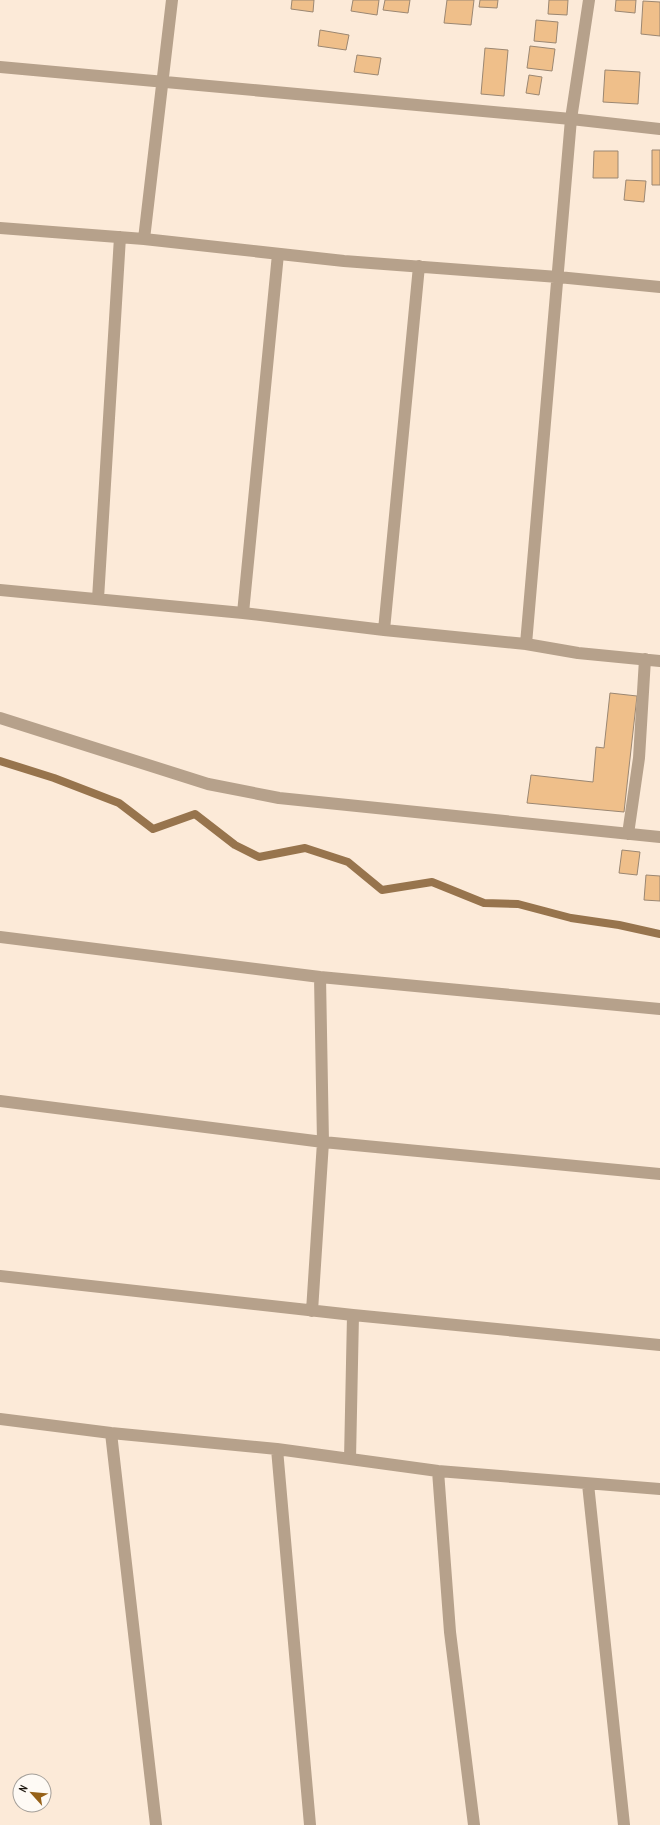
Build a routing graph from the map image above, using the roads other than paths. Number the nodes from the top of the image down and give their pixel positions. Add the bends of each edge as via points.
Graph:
1 (172, 0) edge
2 (589, 0) edge
3 (0, 68) edge
4 (163, 81) junction
5 (571, 119) junction
6 (660, 129) edge
7 (0, 228) edge
8 (120, 237) junction
9 (144, 239) junction
10 (278, 254) junction
11 (419, 266) junction
12 (558, 277) junction
13 (660, 287) edge
14 (0, 590) edge
15 (98, 599) junction
16 (243, 613) junction
17 (384, 630) junction
18 (526, 644) junction
19 (645, 659) junction
20 (660, 661) edge
21 (0, 718) edge
22 (628, 834) junction
23 (660, 836) edge
24 (0, 937) edge
25 (320, 977) junction
26 (660, 1009) edge
27 (0, 1101) edge
28 (323, 1142) junction
29 (660, 1174) edge
30 (0, 1276) edge
31 (312, 1310) junction
32 (353, 1315) junction
33 (660, 1345) edge
34 (0, 1419) edge
35 (111, 1433) junction
36 (277, 1448) junction
37 (350, 1459) junction
38 (438, 1471) junction
39 (588, 1484) junction
40 (660, 1490) edge
41 (156, 1825) edge
42 (310, 1825) edge
43 (474, 1825) edge
44 (624, 1825) edge

1 - 4 street
2 - 5 street
3 - 4 street
4 - 5 street
4 - 9 street
5 - 6 street
5 - 12 street
7 - 8 street
8 - 9 street
8 - 15 street
9 - 10 street
10 - 11 street
10 - 16 street
11 - 12 street
11 - 17 street
12 - 13 street
12 - 18 street
14 - 15 street
15 - 16 street
16 - 17 street
17 - 18 street
18 - 19 street via 578,653
19 - 20 street
19 - 22 street via 639,758
21 - 22 street via 208,784 279,798
22 - 23 street
24 - 25 street
25 - 26 street
25 - 28 street
27 - 28 street
28 - 29 street
28 - 31 street
30 - 31 street
31 - 32 street
32 - 33 street
32 - 37 street
34 - 35 street
35 - 36 street
35 - 41 street
36 - 37 street
36 - 42 street
37 - 38 street
38 - 39 street
38 - 43 street via 450,1632
39 - 40 street
39 - 44 street

